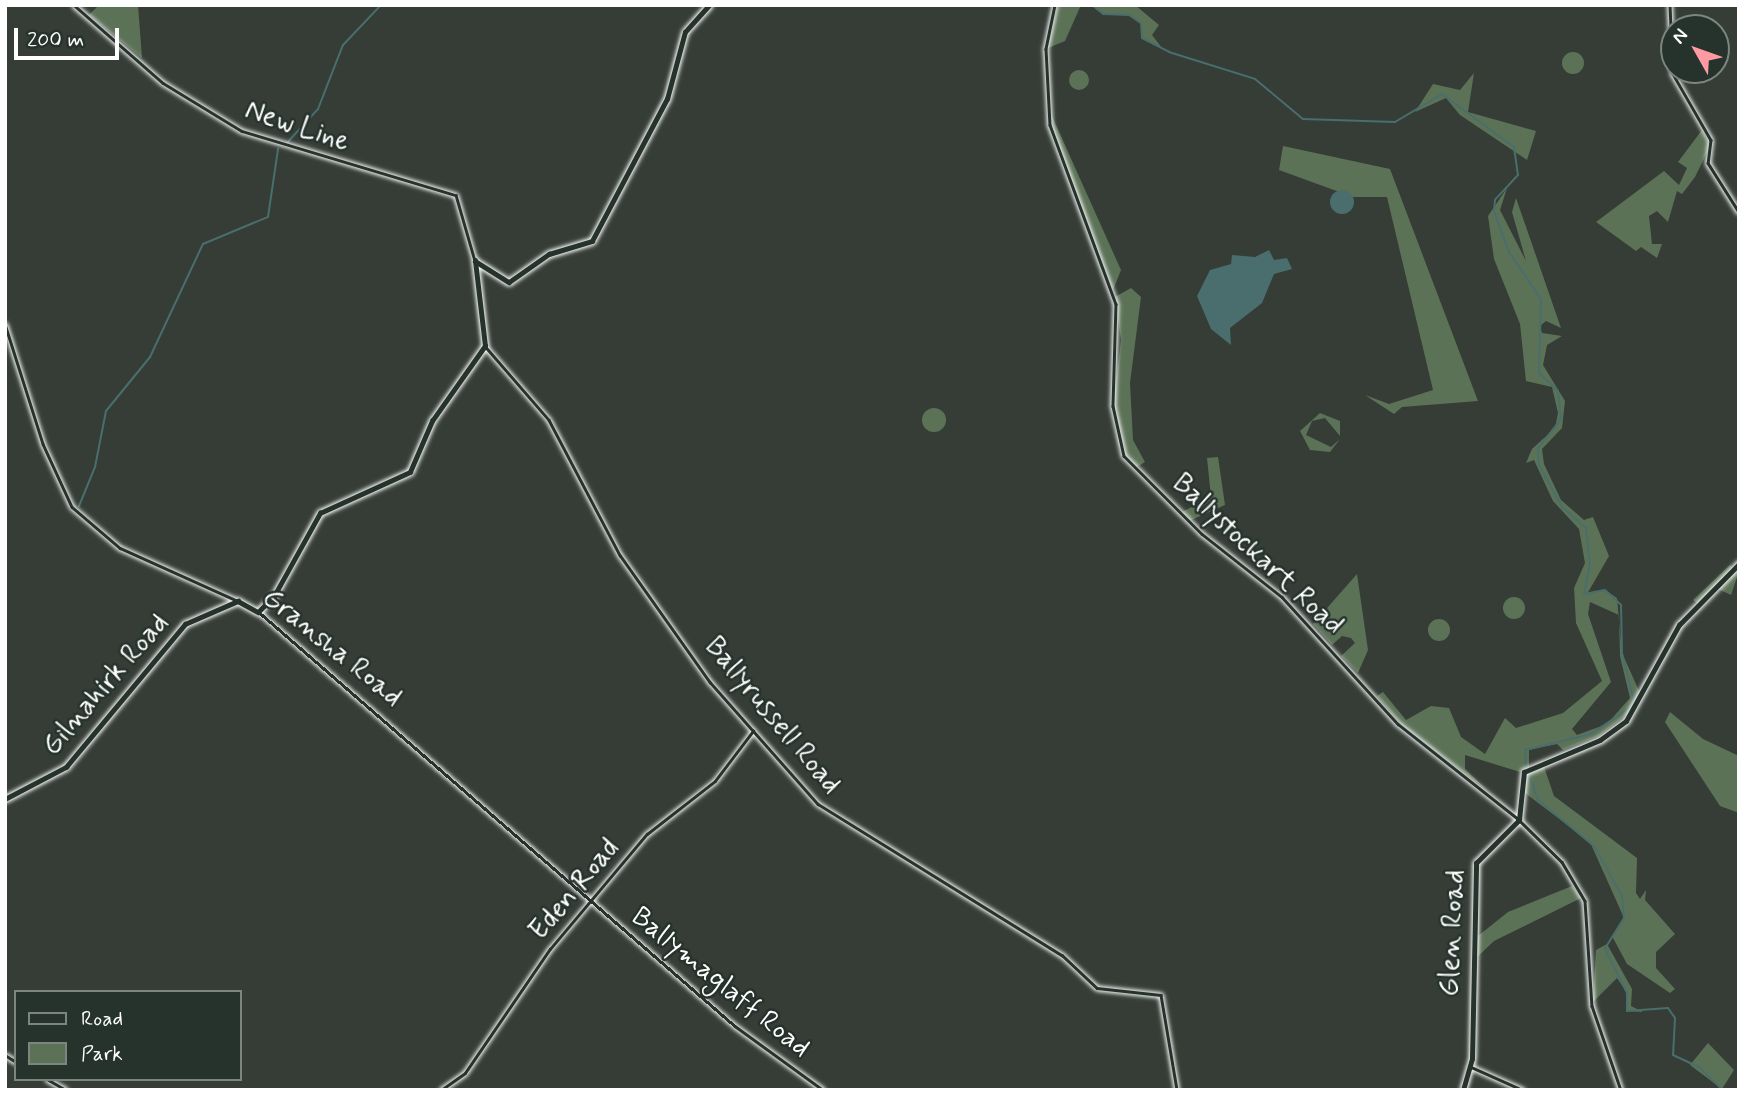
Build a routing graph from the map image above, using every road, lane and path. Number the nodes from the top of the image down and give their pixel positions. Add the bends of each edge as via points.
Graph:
1 (74, 5) edge
2 (709, 5) edge
3 (1055, 5) edge
4 (1670, 5) edge
5 (1739, 212) edge
6 (475, 261) junction
7 (5, 324) edge
8 (485, 346) junction
9 (1739, 564) edge
10 (238, 600) junction
11 (258, 611) junction
12 (754, 730) junction
13 (5, 799) edge
14 (1519, 820) junction
15 (594, 904) junction
16 (1471, 1067) junction
17 (50, 1081) edge
18 (66, 1090) edge
19 (442, 1090) edge
20 (823, 1090) edge
21 (1177, 1090) edge
22 (1463, 1090) edge
23 (1523, 1090) edge
24 (1621, 1090) edge

1 - 6 street, New Line via 163,83 242,131 459,197
2 - 6 street via 685,32 667,99 594,239 548,254 509,282
3 - 14 street, Ballystockart Road via 1046,49 1050,125 1115,304 1113,406 1124,456 1202,534 1282,597 1398,724
4 - 5 street via 1673,74 1711,140 1708,163
6 - 8 street
7 - 10 street, Gransha Road via 41,437 72,507 120,548
8 - 11 street via 438,411 410,472 320,513 274,596
8 - 12 street, Ballyrussell Road via 549,420 620,555 710,682
9 - 14 street via 1679,625 1626,721 1600,740 1527,771
10 - 11 street, Gransha Road
10 - 13 street, Gilnahirk Road via 185,624 66,767
11 - 15 street, Gransha Road
12 - 15 street, Eden Road via 715,781 648,834
12 - 21 street, Ballyrussell Road via 818,804 845,824 1038,939 1097,988 1161,995
14 - 16 street, Glen Road via 1474,869
14 - 24 street, Ballystockart Road via 1562,862 1585,901 1592,1006
15 - 19 street, Eden Road via 508,1005 465,1073
15 - 20 street, Ballymaglaff Road via 745,1034
16 - 22 street, Glen Road
16 - 23 street
17 - 18 street

